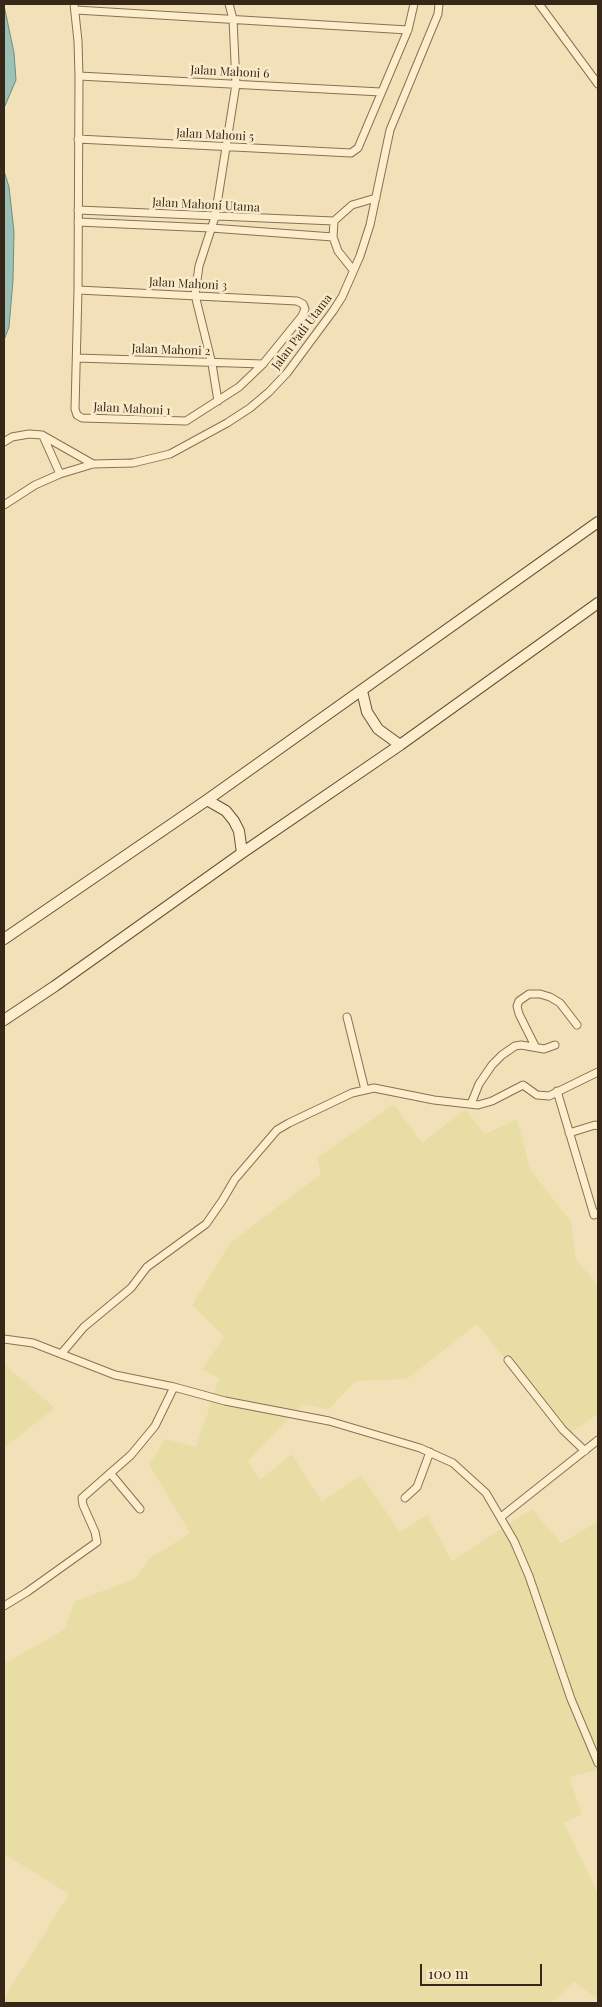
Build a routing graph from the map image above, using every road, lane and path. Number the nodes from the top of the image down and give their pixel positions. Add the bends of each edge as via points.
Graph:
1 (229, 4) edge
2 (414, 4) edge
3 (439, 4) edge
4 (539, 4) edge
5 (75, 7) edge
6 (233, 18) junction
7 (408, 30) junction
8 (78, 76) junction
9 (236, 84) junction
10 (598, 84) edge
11 (381, 92) junction
12 (78, 139) junction
13 (227, 147) junction
14 (376, 198) junction
15 (78, 210) junction
16 (215, 216) junction
17 (334, 221) junction
18 (78, 222) junction
19 (210, 228) junction
20 (333, 237) junction
21 (353, 270) junction
22 (78, 290) junction
23 (195, 296) junction
24 (77, 358) junction
25 (212, 364) junction
26 (263, 364) junction
27 (218, 401) junction
28 (42, 435) junction
29 (4, 442) edge
30 (92, 464) junction
31 (60, 474) junction
32 (4, 505) edge
33 (598, 522) edge
34 (598, 603) edge
35 (362, 692) junction
36 (400, 745) junction
37 (207, 800) junction
38 (242, 853) junction
39 (4, 939) edge
40 (346, 1017) dead end
41 (4, 1020) edge
42 (577, 1025) dead end
43 (555, 1045) dead end
44 (535, 1046) junction
45 (598, 1072) edge
46 (364, 1090) junction
47 (557, 1091) junction
48 (471, 1104) junction
49 (598, 1126) edge
50 (569, 1133) junction
51 (598, 1214) edge
52 (4, 1339) edge
53 (61, 1354) junction
54 (508, 1360) dead end
55 (174, 1387) junction
56 (598, 1440) edge
57 (585, 1451) junction
58 (430, 1452) junction
59 (110, 1473) junction
60 (404, 1498) dead end
61 (140, 1509) dead end
62 (501, 1517) junction
63 (4, 1606) edge
64 (598, 1762) edge

1 - 6 street
2 - 7 street
3 - 14 street, Jalan Padi Utama via 438,14 390,130
4 - 10 street
5 - 6 street
5 - 8 street
6 - 7 street
6 - 9 street
7 - 11 street
8 - 9 street, Jalan Mahoni 6
8 - 12 street
9 - 11 street, Jalan Mahoni 6
9 - 13 street
11 - 13 street, Jalan Mahoni 5 via 358,148 351,153
12 - 13 street, Jalan Mahoni 5
12 - 15 street
13 - 16 street
14 - 17 street via 352,205
14 - 21 street, Jalan Padi Utama via 366,241
15 - 16 street, Jalan Mahoni Utama
15 - 18 street
16 - 17 street, Jalan Mahoni Utama
16 - 19 street
17 - 20 street
18 - 19 street, Jalan Mahoni Utama
18 - 22 street
19 - 20 street, Jalan Mahoni Utama
19 - 23 street via 199,266
20 - 21 street via 338,251
21 - 30 street, Jalan Padi Utama via 342,297 303,352 269,392 250,408 170,454 133,463
22 - 23 street, Jalan Mahoni 3
22 - 24 street
23 - 25 street
23 - 26 street, Jalan Mahoni 3 via 296,300 303,304 302,316
24 - 25 street, Jalan Mahoni 2
24 - 27 street, Jalan Mahoni 1 via 75,409 82,418 186,422
25 - 26 street, Jalan Mahoni 2
25 - 27 street
26 - 27 street
28 - 29 street via 28,434
28 - 30 street
28 - 31 street
30 - 31 street, Jalan Padi Utama
31 - 32 street, Jalan Padi Utama
33 - 35 street
34 - 36 street
35 - 36 street via 366,712 378,730
35 - 37 street
36 - 38 street
37 - 38 street via 226,811 234,821
37 - 39 street
38 - 41 street
40 - 46 street
42 - 44 street via 560,1004 545,995 529,994 519,1000 518,1006
43 - 44 street
44 - 48 street via 514,1046 502,1055 479,1084
45 - 47 street
46 - 48 street via 388,1089 434,1100
46 - 53 street via 277,1130 235,1179 206,1224 147,1267 132,1288 84,1327
47 - 48 street via 537,1095 523,1085 486,1103
47 - 50 street
49 - 50 street
50 - 51 street via 594,1215
52 - 53 street via 33,1344
53 - 55 street via 115,1374
54 - 57 street via 563,1430
55 - 58 street via 225,1401 329,1421
55 - 59 street via 155,1426
56 - 57 street
57 - 62 street
58 - 60 street via 417,1487
58 - 62 street via 453,1463 472,1478
59 - 61 street
59 - 63 street via 82,1498 97,1542
62 - 64 street via 529,1576 571,1699

